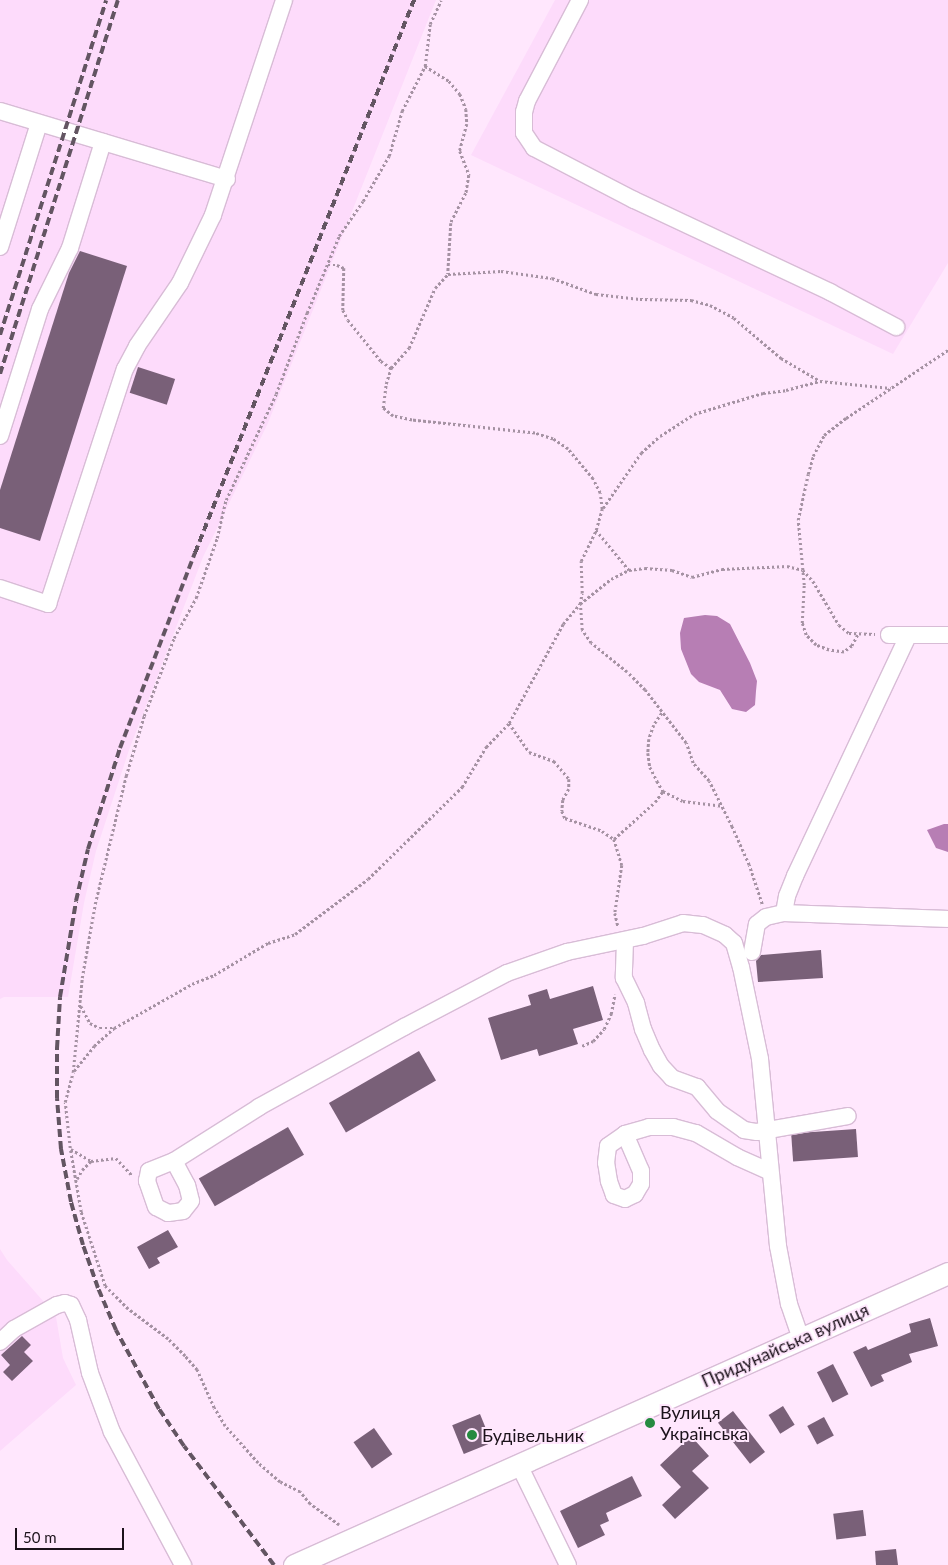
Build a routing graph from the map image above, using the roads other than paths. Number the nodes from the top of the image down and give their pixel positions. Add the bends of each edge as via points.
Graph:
1 (284, 0) edge
2 (580, 0) edge
3 (0, 111) edge
4 (39, 123) junction
5 (104, 142) junction
6 (226, 179) junction
7 (0, 246) edge
8 (896, 327) dead end
9 (0, 436) edge
10 (0, 588) edge
11 (889, 635) road end
12 (948, 635) edge
13 (908, 636) junction
14 (784, 913) junction
15 (948, 919) edge
16 (624, 941) junction
17 (752, 952) dead end
18 (848, 1116) dead end
19 (768, 1131) junction
20 (625, 1134) dead end
21 (174, 1161) junction
22 (770, 1172) junction
23 (948, 1273) edge
24 (801, 1338) junction
25 (0, 1342) edge
26 (519, 1465) junction
27 (183, 1565) edge
28 (294, 1565) edge
29 (568, 1565) edge

1 - 6 street
2 - 8 street via 527,101 524,133 534,148
3 - 4 street
4 - 5 street
4 - 7 street
5 - 6 street
5 - 9 street via 70,248 40,309
6 - 10 street via 209,224 180,283 124,370 48,604
11 - 13 street
12 - 13 street
13 - 14 street via 795,876
14 - 15 street
14 - 17 street via 766,917 757,924
16 - 19 street via 624,978 661,1066 672,1078 697,1087 717,1110 744,1130
16 - 19 street via 684,923 703,925 734,943 760,1059
16 - 21 street via 566,952 507,973 259,1107
18 - 19 street via 790,1124
19 - 22 street
20 - 22 street via 649,1127 673,1127 696,1133
21 - 21 street via 149,1171 147,1181 156,1207 168,1213 183,1211 191,1201 187,1185
22 - 24 street via 783,1275
23 - 24 main road, Придунайська вулиця
24 - 26 main road, Придунайська вулиця
25 - 27 street via 14,1329 47,1312 65,1303 72,1305 90,1373 112,1432
26 - 28 main road, Придунайська вулиця
26 - 29 street

